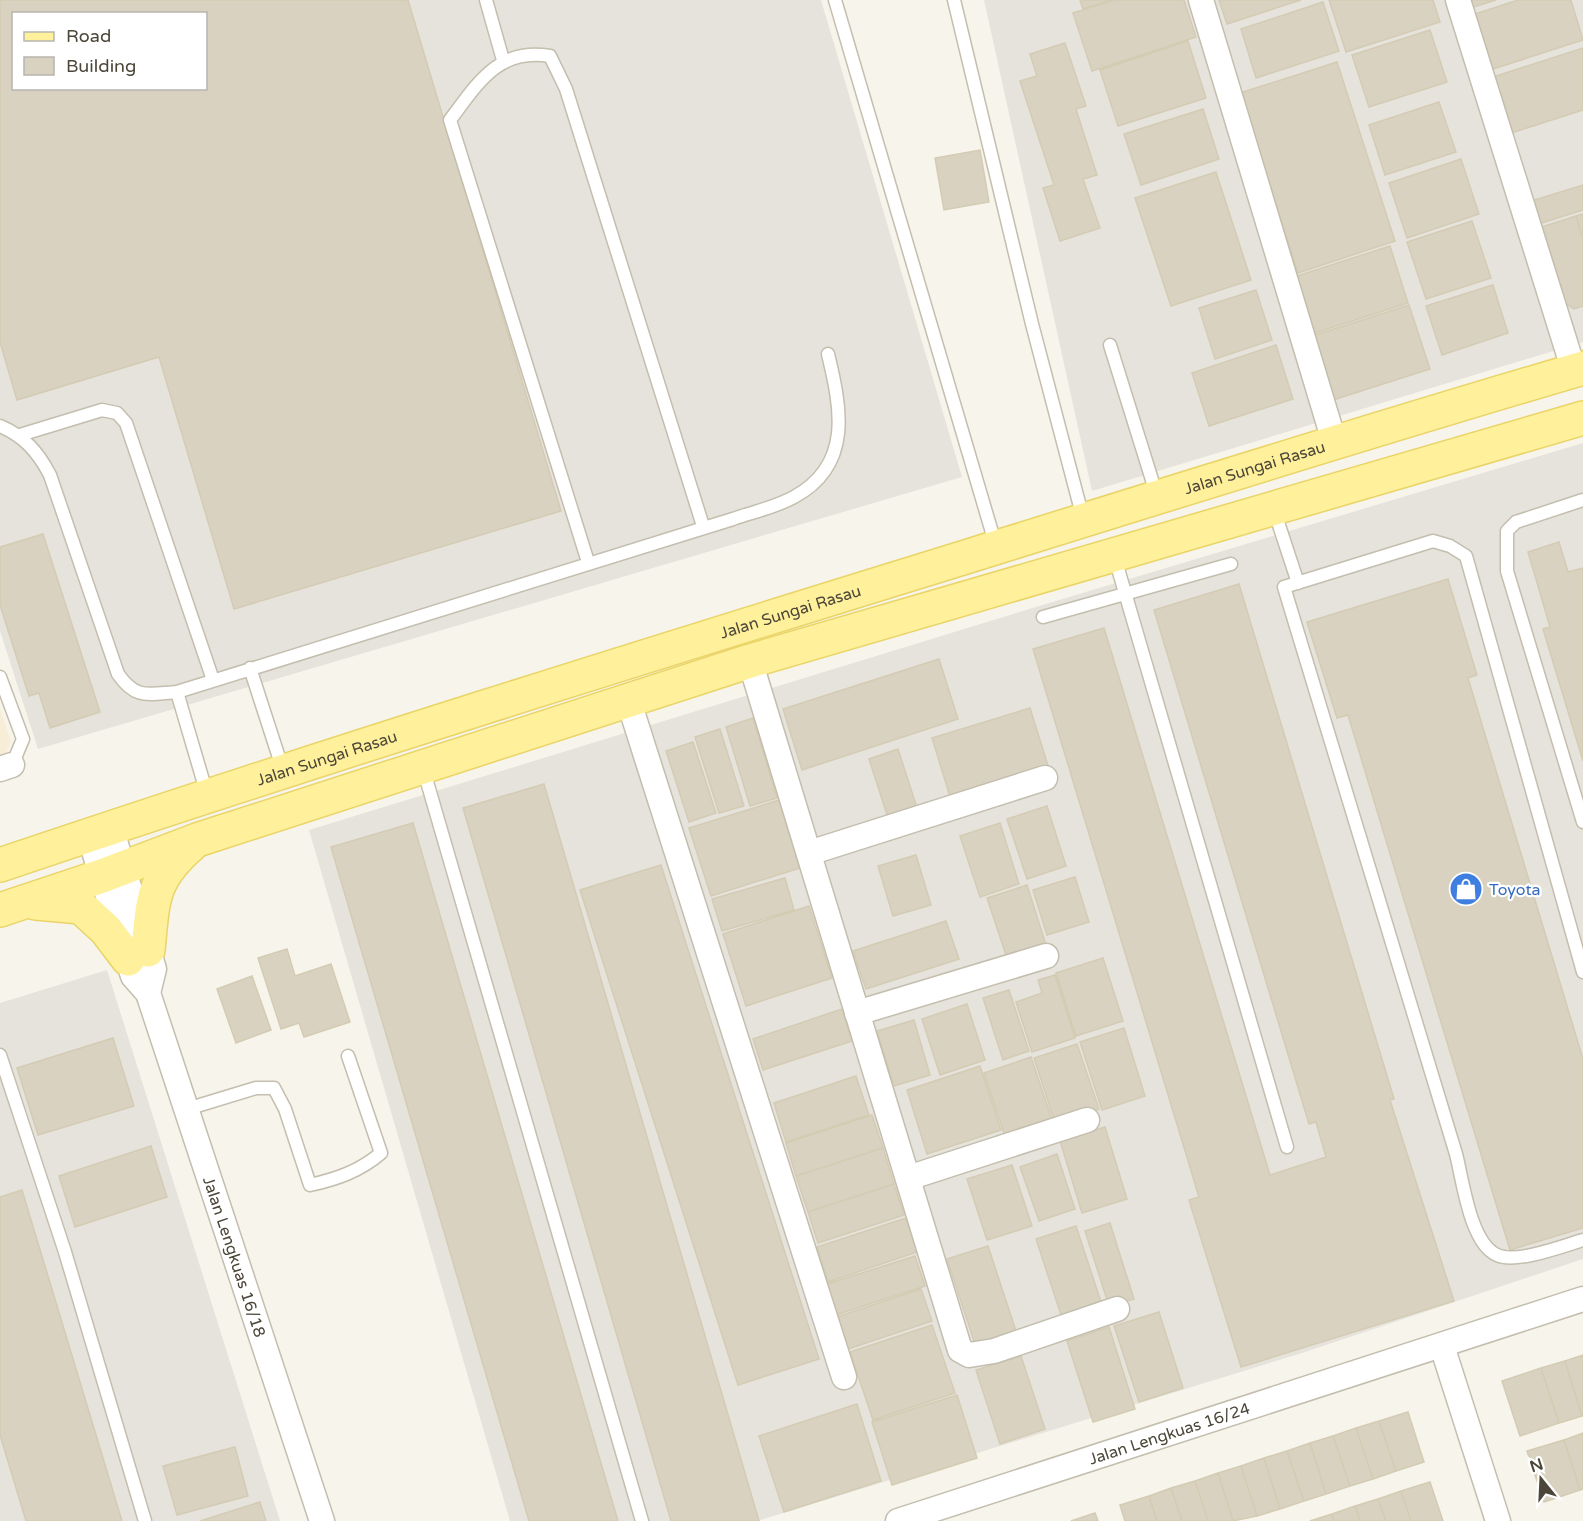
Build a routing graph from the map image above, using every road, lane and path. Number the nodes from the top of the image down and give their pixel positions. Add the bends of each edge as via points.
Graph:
1 (486, 0) edge
2 (835, 0) edge
3 (954, 0) edge
4 (1201, 0) edge
5 (1458, 0) edge
6 (502, 60) junction
7 (1110, 345) dead end
8 (828, 354) dead end
9 (1578, 369) edge
10 (1583, 418) edge
11 (0, 426) edge
12 (20, 435) junction
13 (1334, 441) junction
14 (1157, 497) junction
15 (1583, 500) edge
16 (1274, 507) junction
17 (1083, 519) junction
18 (703, 526) junction
19 (996, 547) junction
20 (1113, 554) junction
21 (588, 562) junction
22 (1231, 564) dead end
23 (1298, 583) junction
24 (1124, 594) junction
25 (1043, 617) dead end
26 (750, 661) junction
27 (250, 668) junction
28 (0, 677) edge
29 (213, 680) junction
30 (177, 692) junction
31 (628, 699) junction
32 (423, 766) junction
33 (6, 767) edge
34 (284, 771) junction
35 (1045, 778) dead end
36 (207, 795) junction
37 (1583, 822) edge
38 (100, 831) junction
39 (197, 840) junction
40 (809, 853) junction
41 (0, 865) edge
42 (113, 872) junction
43 (0, 910) edge
44 (138, 954) junction
45 (1046, 956) dead end
46 (1583, 972) edge
47 (857, 1012) junction
48 (0, 1055) edge
49 (348, 1056) dead end
50 (187, 1109) junction
51 (1087, 1120) dead end
52 (1287, 1147) dead end
53 (908, 1178) junction
54 (1583, 1240) edge
55 (1583, 1299) edge
56 (1117, 1309) dead end
57 (1442, 1346) junction
58 (844, 1377) dead end
59 (145, 1521) edge
60 (322, 1521) edge
61 (642, 1521) edge
62 (898, 1521) edge
63 (1498, 1521) edge

1 - 6 lane
2 - 19 lane
3 - 17 lane
4 - 13 street
5 - 9 street
6 - 18 lane via 530,53 550,56 566,88
6 - 21 lane via 470,92 450,120
7 - 14 lane
8 - 18 lane via 840,404 838,440 828,469 795,497
9 - 13 main road, Jalan Sungai Rasau
10 - 16 main road
11 - 12 lane
12 - 29 lane via 102,410 117,413 126,423
12 - 30 lane via 50,475 118,674 128,688 140,694
13 - 14 main road, Jalan Sungai Rasau
14 - 17 main road, Jalan Sungai Rasau
15 - 37 lane via 1516,522 1507,531 1505,548 1507,571
16 - 20 main road
16 - 23 lane
17 - 19 main road, Jalan Sungai Rasau
18 - 21 lane
19 - 34 main road, Jalan Sungai Rasau
20 - 24 lane
20 - 26 main road
21 - 27 lane
22 - 24 lane
23 - 46 lane via 1433,541 1466,556
23 - 54 lane via 1284,587 1456,1154 1475,1229 1484,1246 1498,1256 1536,1255
24 - 25 lane
24 - 52 lane
26 - 31 main road
26 - 40 street
27 - 29 lane
27 - 34 lane
28 - 33 lane via 23,739
29 - 30 lane
30 - 36 lane
31 - 32 main road
31 - 58 street
32 - 39 main road
32 - 61 lane
34 - 36 main road, Jalan Sungai Rasau
35 - 40 street
36 - 38 main road, Jalan Sungai Rasau
38 - 41 main road, Jalan Sungai Rasau
38 - 42 street, Jalan Lengkuas 16/18
39 - 42 main road
39 - 44 main road via 175,859 160,880
40 - 47 street
42 - 43 main road
42 - 44 street, Jalan Lengkuas 16/18
43 - 44 main road via 38,903 81,907
44 - 50 street, Jalan Lengkuas 16/18 via 154,969 148,993
45 - 47 street
47 - 53 street
48 - 59 lane via 65,1252
49 - 50 lane via 381,1153 366,1166 334,1179 310,1185 285,1109 274,1088 256,1088
50 - 60 street, Jalan Lengkuas 16/18
51 - 53 street
53 - 56 street via 960,1350 969,1355 994,1352
55 - 57 street, Jalan Lengkuas 16/24
57 - 62 street, Jalan Lengkuas 16/24
57 - 63 street

